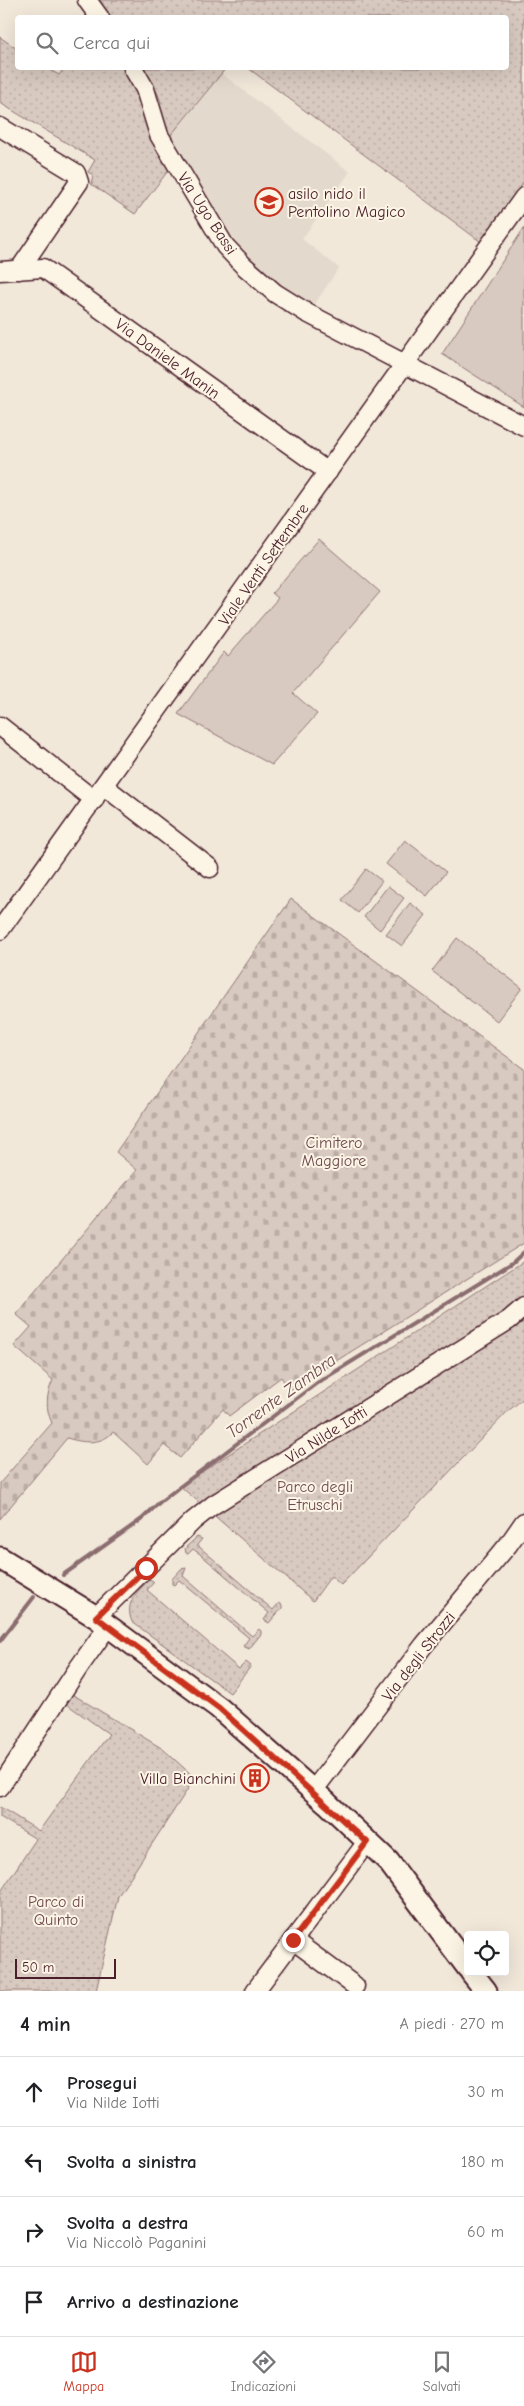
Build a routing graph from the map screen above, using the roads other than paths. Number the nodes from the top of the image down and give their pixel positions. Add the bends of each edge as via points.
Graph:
1 (87, 0) edge
2 (98, 15) edge
3 (134, 70) edge
4 (0, 127) edge
5 (524, 197) edge
6 (19, 270) junction
7 (0, 271) edge
8 (407, 363) junction
9 (524, 426) edge
10 (328, 472) junction
11 (0, 726) edge
12 (104, 786) junction
13 (94, 800) junction
14 (210, 868) dead end
15 (3, 919) edge
16 (524, 1307) edge
17 (524, 1522) edge
18 (0, 1558) edge
19 (102, 1621) junction
20 (0, 1787) edge
21 (313, 1791) junction
22 (367, 1842) junction
23 (293, 1940) junction
24 (464, 1963) edge
25 (474, 1976) edge
26 (354, 1986) dead end
27 (255, 1991) edge
28 (486, 1991) edge

1 - 2 street
3 - 8 street, Via Ugo Bassi via 145,89 159,135 210,222 232,252 275,293
4 - 6 street via 76,173 79,182
5 - 8 street, Viale Venti Settembre
6 - 7 street, Via Daniele Manin
6 - 10 street, Via Daniele Manin via 43,268
8 - 9 street, Via Ugo Bassi
8 - 10 street, Viale Venti Settembre
10 - 12 street, Viale Venti Settembre
11 - 13 street
12 - 13 street, Viale Venti Settembre
12 - 14 street
13 - 15 street, Viale Venti Settembre
16 - 19 street, Via Nilde Iotti via 250,1480 193,1521
17 - 21 street, Via degli Strozzi via 424,1645
18 - 19 main road
19 - 20 street, Via Nilde Iotti via 79,1667
19 - 21 main road via 204,1696
21 - 22 main road
22 - 23 street
22 - 24 main road via 400,1876
23 - 26 street
23 - 27 street
25 - 28 main road

